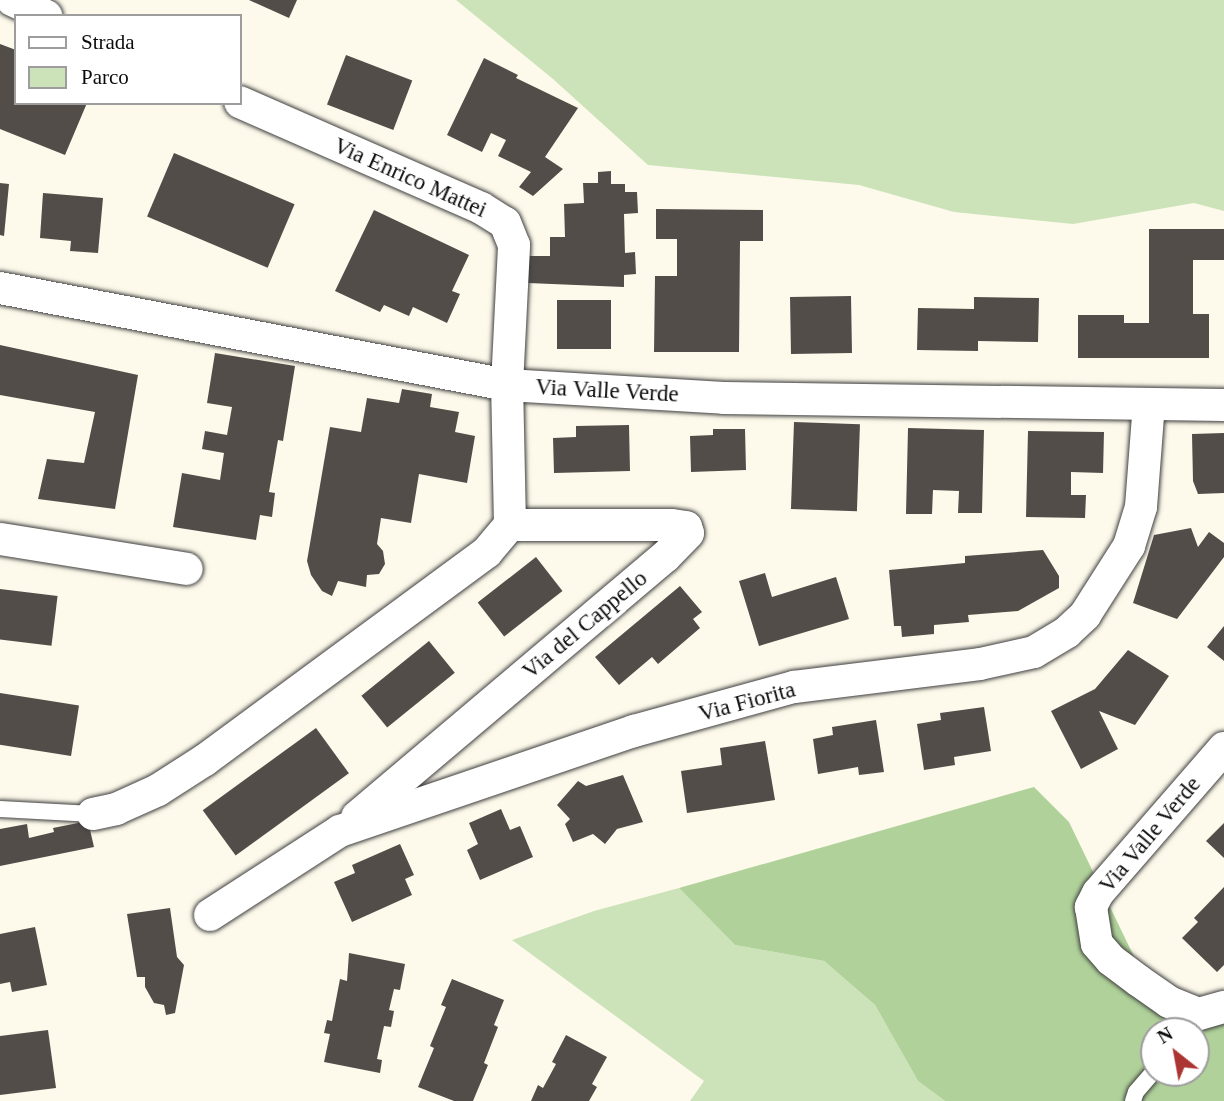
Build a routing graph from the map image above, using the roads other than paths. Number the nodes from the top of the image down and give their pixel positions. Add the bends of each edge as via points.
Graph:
1 (12, 0) edge
2 (43, 14) edge
3 (242, 103) edge
4 (0, 288) edge
5 (507, 385) junction
6 (1149, 404) junction
7 (1224, 405) edge
8 (510, 525) junction
9 (0, 539) edge
10 (187, 569) dead end
11 (1224, 748) edge
12 (0, 809) edge
13 (93, 814) joint
14 (340, 831) junction
15 (210, 915) dead end
16 (1203, 1017) edge

1 - 2 street
3 - 5 street, Via Enrico Mattei via 481,208 505,223 514,244
4 - 5 street, Via Valle Verde
5 - 6 street, Via Valle Verde via 724,398
5 - 8 street
6 - 7 street, Via Valle Verde
6 - 14 street, Via Fiorita via 1141,508 1129,546 1085,615 1034,652 980,664 794,687 635,731
8 - 13 street via 486,552 205,760 158,790
8 - 14 street, Via del Cappello via 671,525 686,527 688,533
9 - 10 street
11 - 16 street, Via Valle Verde via 1098,893 1091,907 1097,944 1111,960 1169,1002
12 - 13 lane
14 - 15 street, Via Fiorita

